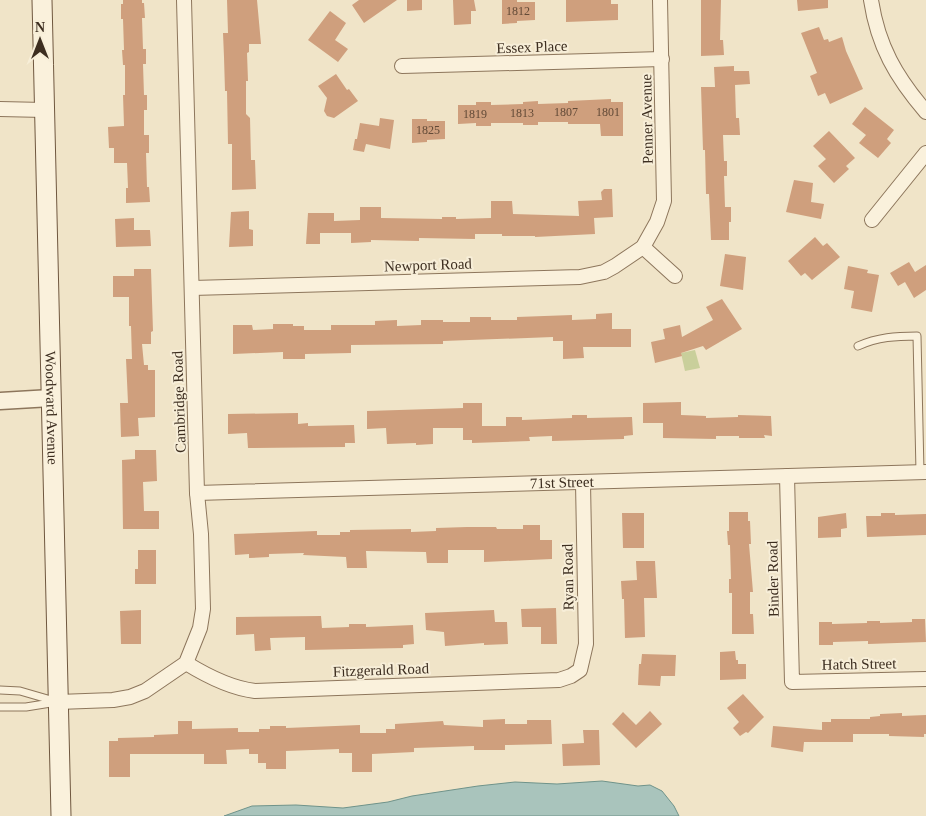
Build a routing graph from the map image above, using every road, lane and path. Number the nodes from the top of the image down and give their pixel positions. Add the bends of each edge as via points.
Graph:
1 (42, 0) edge
2 (184, 0) edge
3 (660, 0) edge
4 (871, 0) edge
5 (662, 60) junction
6 (402, 66) dead end
7 (0, 109) edge
8 (44, 110) junction
9 (926, 112) edge
10 (926, 153) edge
11 (872, 220) dead end
12 (650, 234) joint
13 (643, 247) junction
14 (675, 276) dead end
15 (192, 288) junction
16 (858, 346) dead end
17 (51, 398) junction
18 (0, 401) edge
19 (923, 472) edge
20 (787, 476) junction
21 (583, 483) junction
22 (197, 494) junction
23 (186, 662) junction
24 (580, 670) joint
25 (926, 679) edge
26 (792, 682) joint
27 (0, 690) edge
28 (58, 702) junction
29 (0, 707) edge
30 (61, 816) edge

1 - 8 main road, Woodward Avenue
2 - 15 street, Cambridge Road
3 - 5 street, Penner Avenue
4 - 9 street via 886,54 908,91
5 - 6 street, Essex Place
5 - 12 street, Penner Avenue via 664,193 661,211
7 - 8 street
8 - 17 main road, Woodward Avenue
10 - 11 street
12 - 13 street, Newport Road
13 - 14 street
13 - 15 street, Newport Road via 610,269 580,277
15 - 22 street, Cambridge Road
16 - 19 lane via 889,336 917,336
17 - 18 street
17 - 28 main road, Woodward Avenue
19 - 20 street, 71st Street
20 - 21 street, 71st Street
20 - 26 street, Binder Road
21 - 22 street, 71st Street
21 - 24 street, Ryan Road via 586,644
22 - 23 street, Cambridge Road via 203,609 200,628
23 - 24 street, Fitzgerald Road via 235,687 255,690 559,680
23 - 28 street via 145,691 130,697
25 - 26 street, Hatch Street
27 - 28 lane via 20,690
28 - 29 lane
28 - 30 main road, Woodward Avenue

